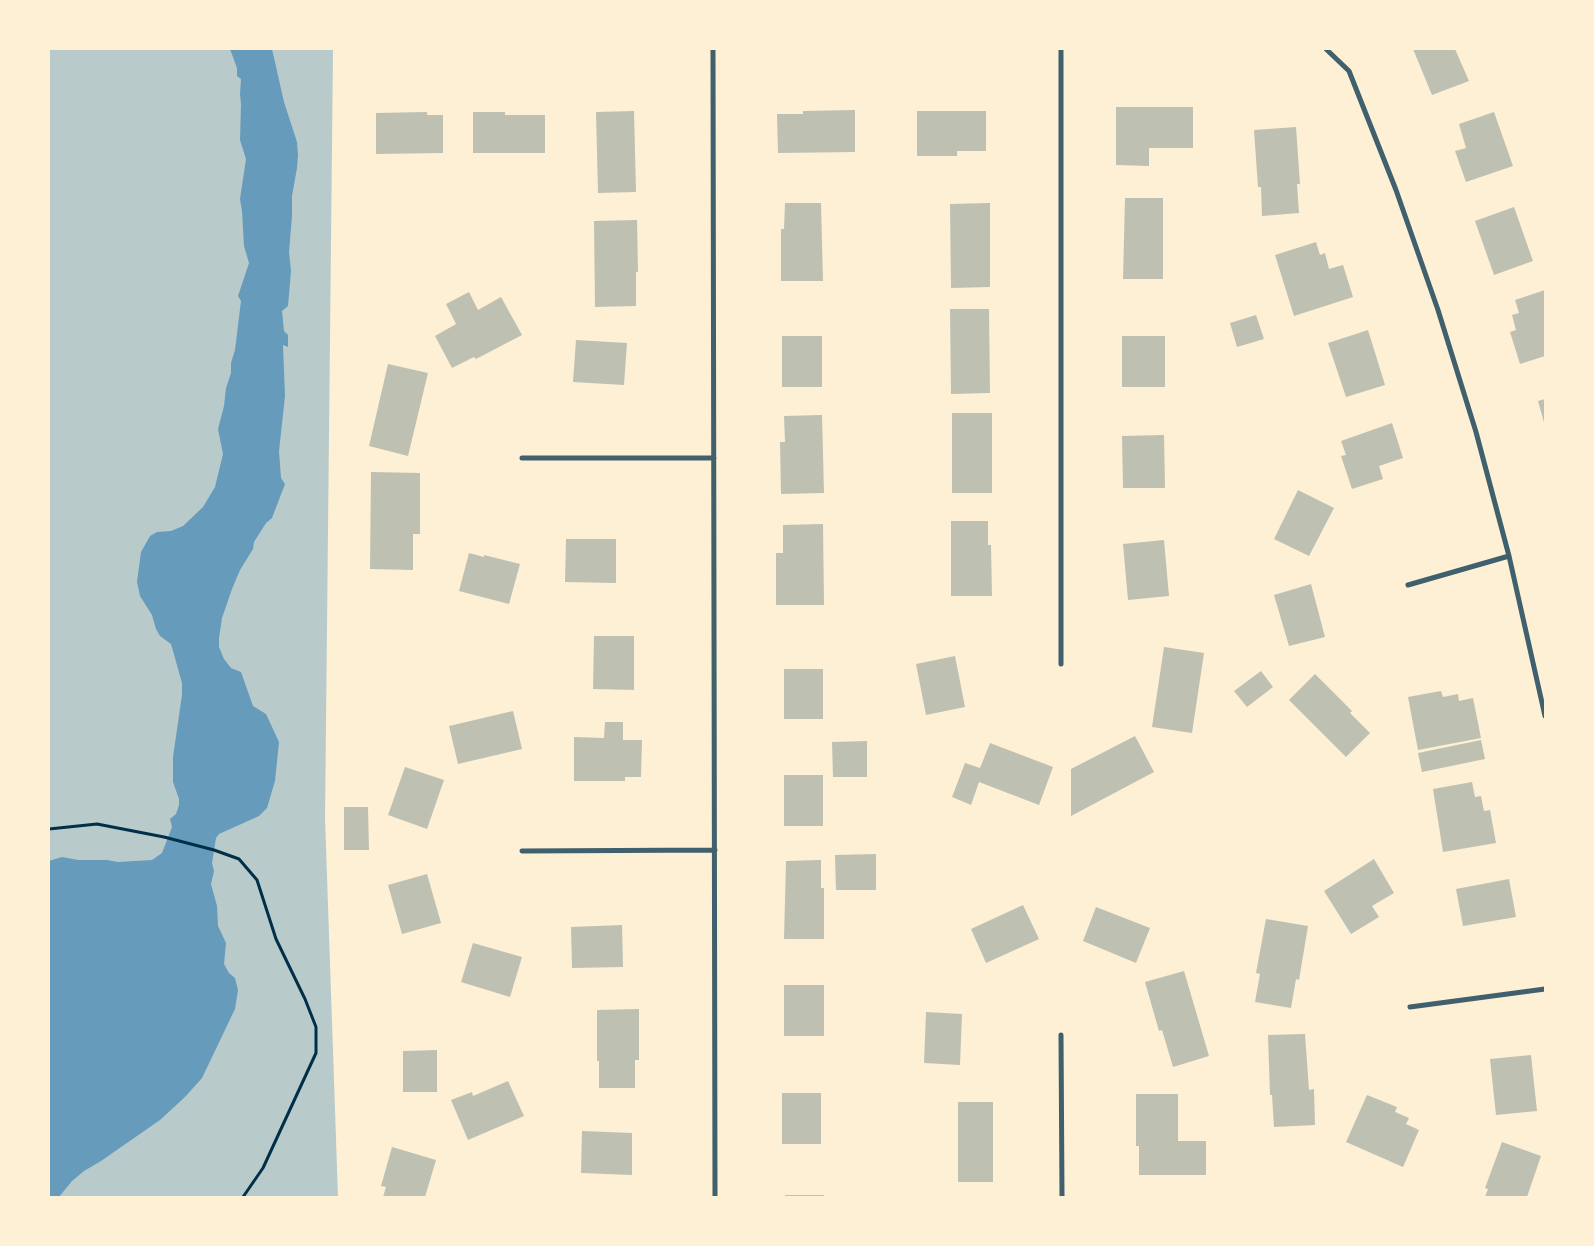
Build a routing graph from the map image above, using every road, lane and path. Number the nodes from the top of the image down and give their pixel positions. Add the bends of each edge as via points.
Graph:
1 (713, 49) edge
2 (1061, 49) edge
3 (1326, 49) edge
4 (522, 458) dead end
5 (714, 458) junction
6 (1509, 556) junction
7 (1408, 585) dead end
8 (1061, 664) dead end
9 (1545, 716) edge
10 (49, 829) edge
11 (715, 850) junction
12 (522, 851) dead end
13 (1545, 989) edge
14 (1410, 1007) dead end
15 (1061, 1035) dead end
16 (243, 1197) edge
17 (715, 1197) edge
18 (1062, 1197) edge

1 - 5 street
2 - 8 street
3 - 6 street via 1349,72 1396,190 1473,422
4 - 5 street
5 - 11 street
6 - 7 street
6 - 9 street
10 - 16 path via 97,824 164,837 239,859 257,880 276,939 316,1027 316,1053 263,1168
11 - 12 street
11 - 17 street
13 - 14 street
15 - 18 street

